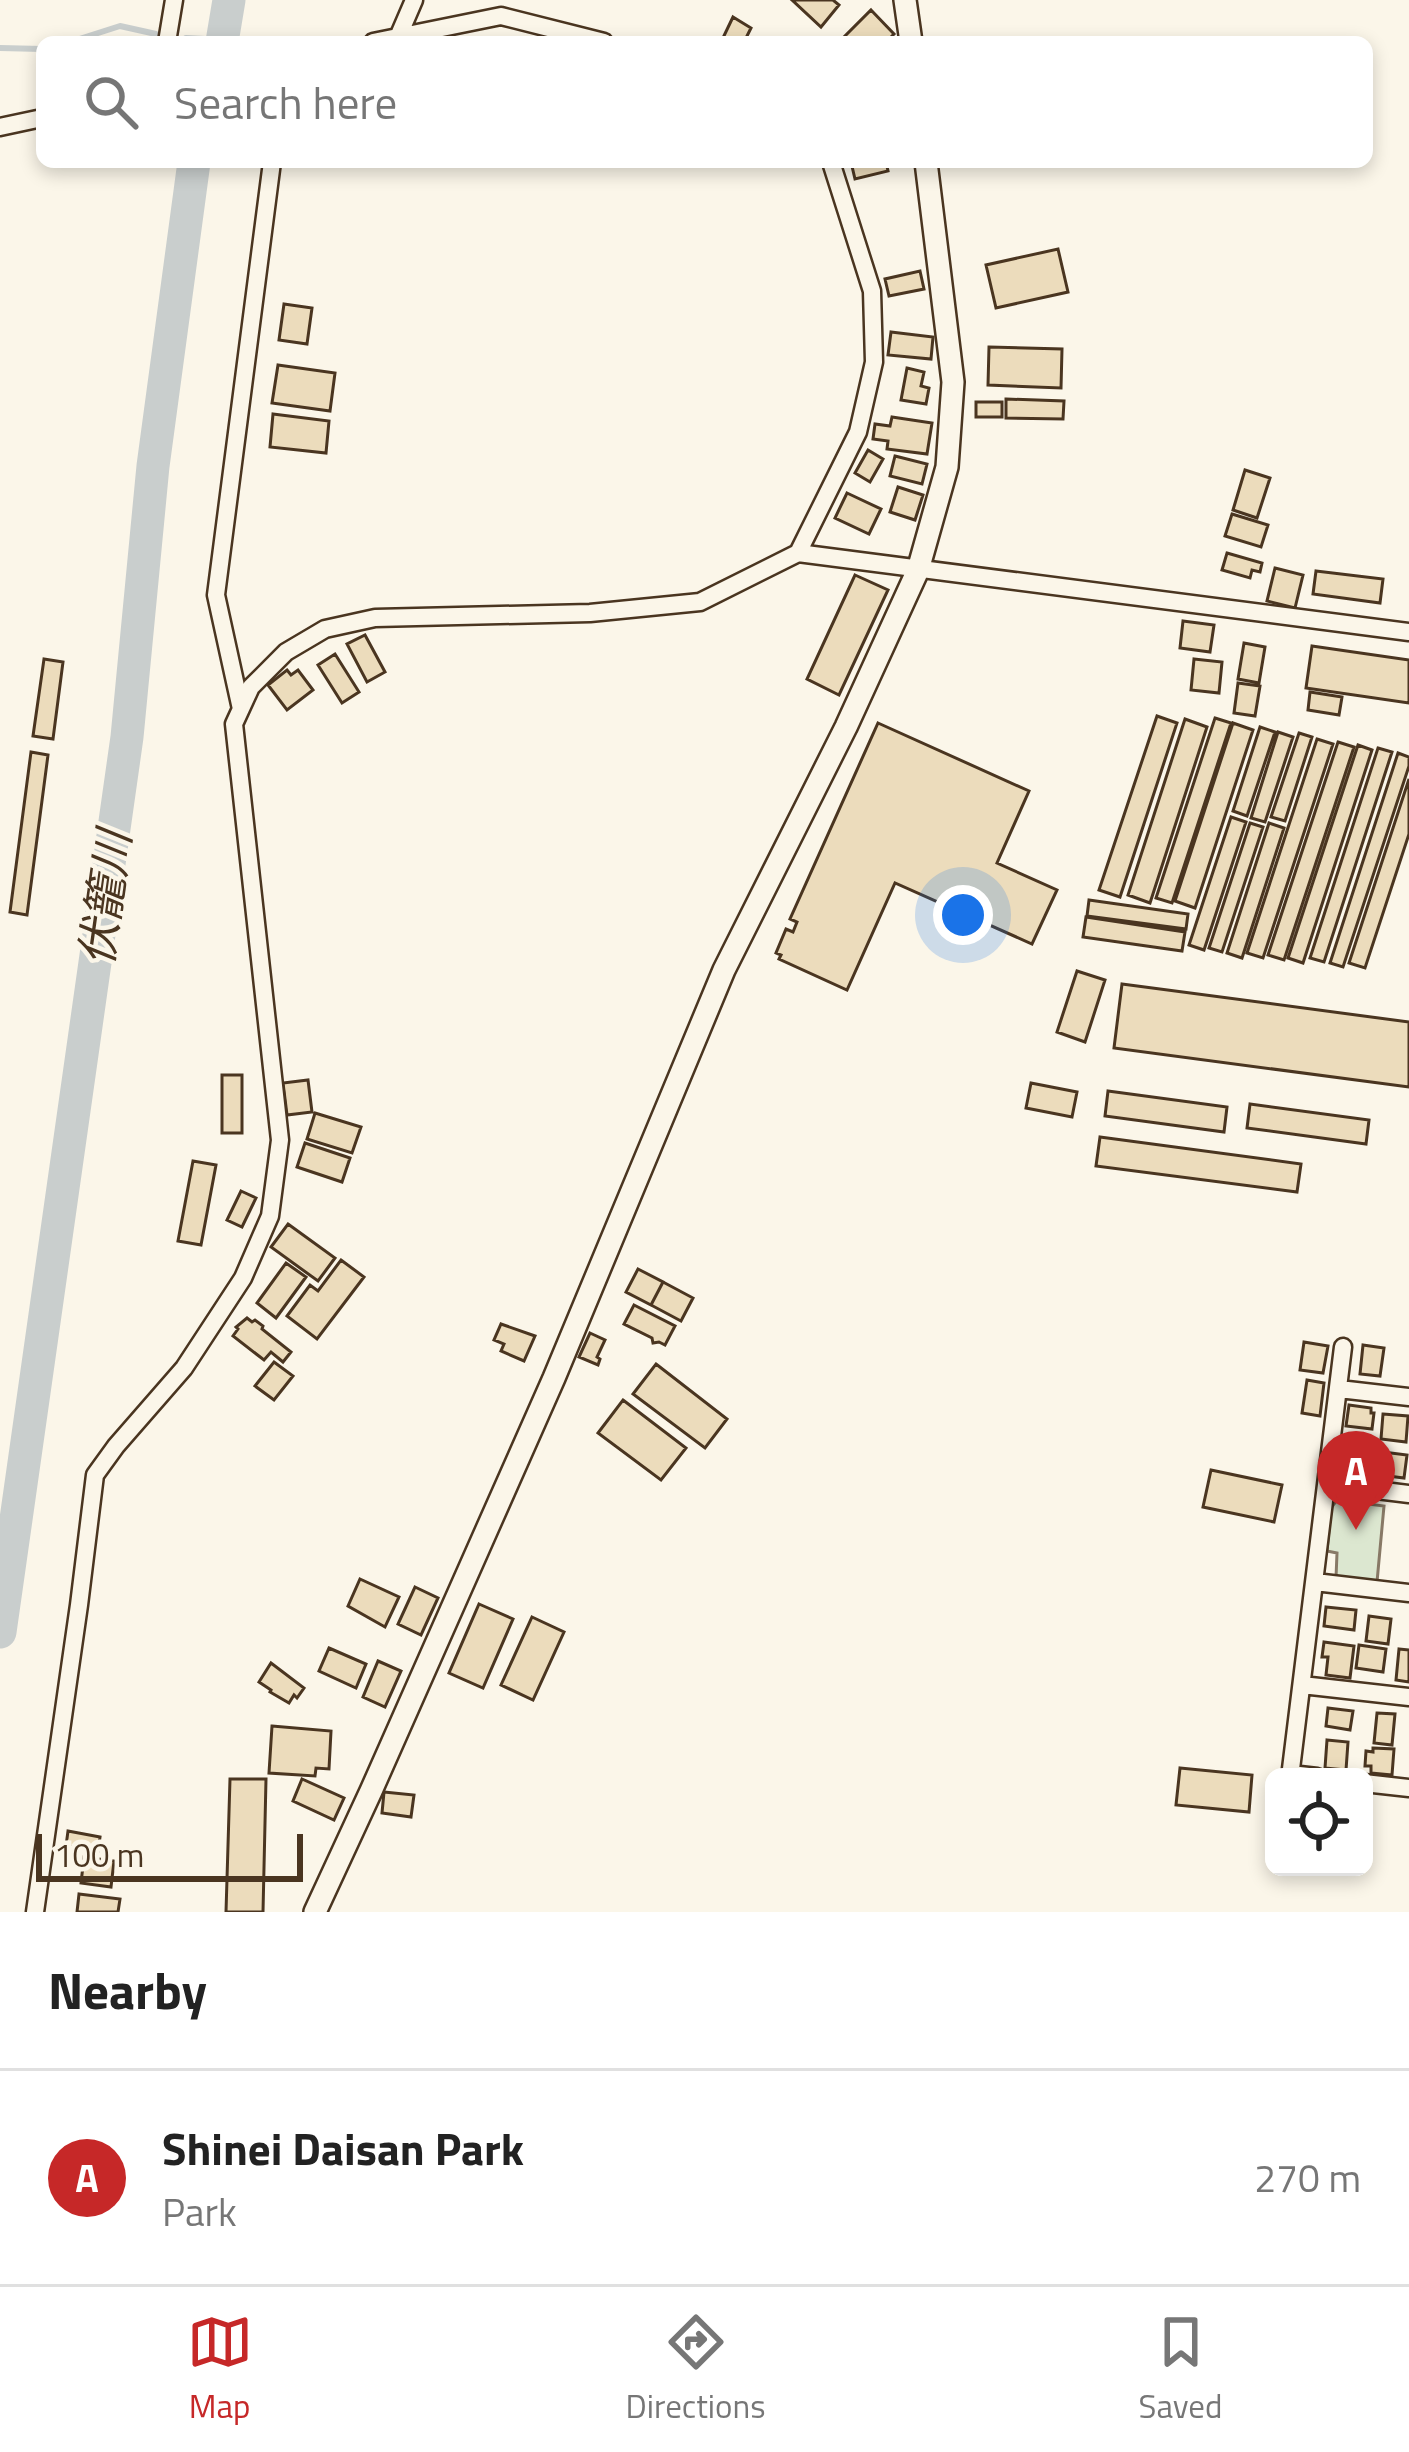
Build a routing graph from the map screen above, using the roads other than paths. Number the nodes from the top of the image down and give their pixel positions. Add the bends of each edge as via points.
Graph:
1 (174, 0) edge
2 (414, 0) edge
3 (905, 0) edge
4 (399, 35) junction
5 (168, 36) edge
6 (395, 36) edge
7 (580, 36) edge
8 (909, 36) edge
9 (36, 119) edge
10 (0, 127) edge
11 (271, 168) edge
12 (833, 168) edge
13 (927, 168) edge
14 (798, 554) junction
15 (918, 570) junction
16 (1409, 632) edge
17 (241, 710) junction
18 (1343, 1347) dead end
19 (1339, 1389) junction
20 (1409, 1396) edge
21 (1328, 1484) junction
22 (1409, 1494) edge
23 (1315, 1582) junction
24 (1409, 1593) edge
25 (1302, 1685) junction
26 (1409, 1697) edge
27 (1292, 1768) edge
28 (1373, 1784) edge
29 (1409, 1788) edge
30 (34, 1912) edge
31 (315, 1912) edge

1 - 5 street
2 - 4 street
3 - 8 street
4 - 6 street
4 - 7 street via 501,16
9 - 10 street
11 - 17 street via 216,595
12 - 14 street via 872,291 874,362 858,432
13 - 15 street via 953,382 947,467
14 - 15 street
14 - 17 street via 700,602 375,618 325,629 286,652 251,687
15 - 16 street
15 - 31 street via 724,970 554,1378
17 - 30 street via 234,724 280,1140 270,1216 243,1278 184,1368 95,1475
18 - 19 street
19 - 20 street
19 - 21 street
21 - 22 street
21 - 23 street
23 - 24 street
23 - 25 street
25 - 26 street
25 - 27 street
28 - 29 street

